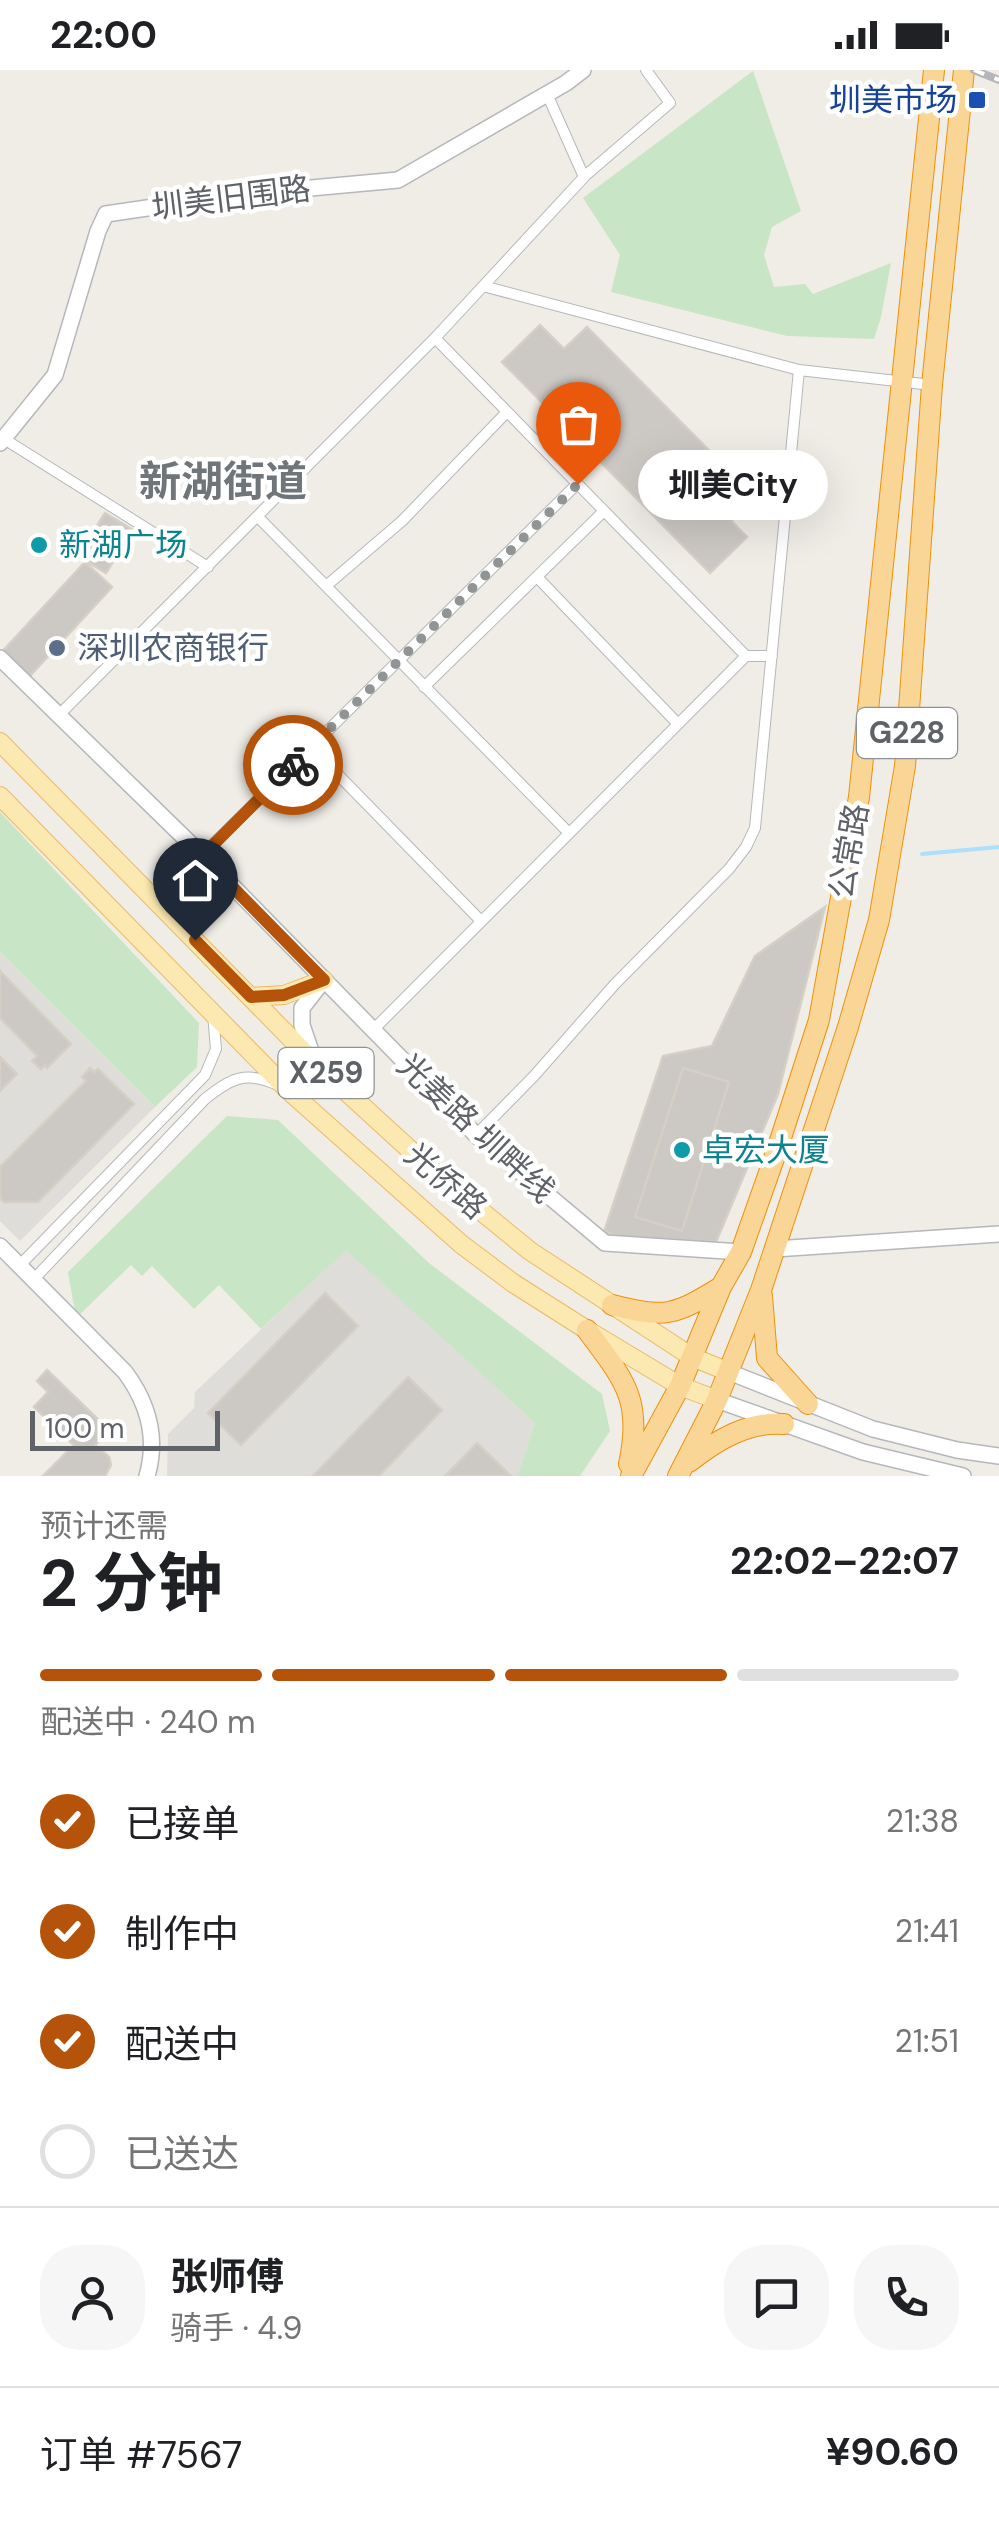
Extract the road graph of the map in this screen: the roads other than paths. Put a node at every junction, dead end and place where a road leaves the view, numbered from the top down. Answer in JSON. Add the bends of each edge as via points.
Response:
{"nodes":[{"id":1,"x":584,"y":70,"type":"edge"},
{"id":2,"x":646,"y":70,"type":"edge"},
{"id":3,"x":934,"y":70,"type":"edge"},
{"id":4,"x":964,"y":70,"type":"edge"},
{"id":5,"x":547,"y":94,"type":"junction"},
{"id":6,"x":584,"y":178,"type":"junction"},
{"id":7,"x":483,"y":286,"type":"junction"},
{"id":8,"x":435,"y":338,"type":"junction"},
{"id":9,"x":800,"y":370,"type":"junction"},
{"id":10,"x":902,"y":382,"type":"junction"},
{"id":11,"x":932,"y":385,"type":"junction"},
{"id":12,"x":507,"y":412,"type":"junction"},
{"id":13,"x":1,"y":439,"type":"edge"},
{"id":14,"x":578,"y":484,"type":"junction"},
{"id":15,"x":604,"y":511,"type":"junction"},
{"id":16,"x":258,"y":517,"type":"junction"},
{"id":17,"x":208,"y":566,"type":"junction"},
{"id":18,"x":538,"y":577,"type":"junction"},
{"id":19,"x":326,"y":586,"type":"junction"},
{"id":20,"x":746,"y":656,"type":"junction"},
{"id":21,"x":772,"y":656,"type":"junction"},
{"id":22,"x":0,"y":658,"type":"edge"},
{"id":23,"x":399,"y":661,"type":"junction"},
{"id":24,"x":424,"y":687,"type":"junction"},
{"id":25,"x":60,"y":714,"type":"junction"},
{"id":26,"x":678,"y":724,"type":"junction"},
{"id":27,"x":0,"y":742,"type":"edge"},
{"id":28,"x":311,"y":747,"type":"junction"},
{"id":29,"x":0,"y":796,"type":"edge"},
{"id":30,"x":570,"y":833,"type":"junction"},
{"id":31,"x":202,"y":856,"type":"junction"},
{"id":32,"x":482,"y":921,"type":"junction"},
{"id":33,"x":324,"y":980,"type":"junction"},
{"id":34,"x":251,"y":997,"type":"junction"},
{"id":35,"x":213,"y":1013,"type":"junction"},
{"id":36,"x":373,"y":1030,"type":"junction"},
{"id":37,"x":315,"y":1063,"type":"junction"},
{"id":38,"x":288,"y":1090,"type":"junction"},
{"id":39,"x":476,"y":1135,"type":"junction"},
{"id":40,"x":999,"y":1234,"type":"edge"},
{"id":41,"x":0,"y":1246,"type":"edge"},
{"id":42,"x":776,"y":1249,"type":"junction"},
{"id":43,"x":741,"y":1252,"type":"junction"},
{"id":44,"x":20,"y":1266,"type":"junction"},
{"id":45,"x":34,"y":1279,"type":"junction"},
{"id":46,"x":722,"y":1287,"type":"junction"},
{"id":47,"x":761,"y":1290,"type":"junction"},
{"id":48,"x":612,"y":1305,"type":"junction"},
{"id":49,"x":587,"y":1330,"type":"junction"},
{"id":50,"x":692,"y":1357,"type":"junction"},
{"id":51,"x":729,"y":1372,"type":"junction"},
{"id":52,"x":680,"y":1386,"type":"junction"},
{"id":53,"x":718,"y":1400,"type":"junction"},
{"id":54,"x":808,"y":1404,"type":"junction"},
{"id":55,"x":784,"y":1424,"type":"junction"},
{"id":56,"x":999,"y":1456,"type":"edge"},
{"id":57,"x":681,"y":1471,"type":"edge"},
{"id":58,"x":146,"y":1476,"type":"edge"},
{"id":59,"x":628,"y":1476,"type":"edge"},
{"id":60,"x":963,"y":1476,"type":"edge"}],
"edges":[{"from":1,"to":5,"type":"street","name":"圳美旧围路"},
{"from":2,"to":6,"type":"street","via":[[670,103]]},
{"from":3,"to":10,"type":"highway","name":"公常路","number":"G228"},
{"from":4,"to":11,"type":"highway","name":"公常路","number":"G228"},
{"from":5,"to":6,"type":"street"},
{"from":5,"to":13,"type":"street","name":"圳美旧围路","via":[[398,180],[106,214],[55,374]]},
{"from":6,"to":7,"type":"street"},
{"from":7,"to":8,"type":"street"},
{"from":7,"to":9,"type":"street"},
{"from":8,"to":12,"type":"street"},
{"from":8,"to":16,"type":"street"},
{"from":9,"to":10,"type":"street"},
{"from":9,"to":21,"type":"street"},
{"from":10,"to":11,"type":"street"},
{"from":10,"to":43,"type":"highway","name":"公常路","number":"G228","via":[[859,797],[819,1020]]},
{"from":11,"to":42,"type":"highway","name":"公常路","number":"G228","via":[[905,766],[879,920]]},
{"from":12,"to":14,"type":"street"},
{"from":12,"to":19,"type":"street","via":[[402,521]]},
{"from":13,"to":17,"type":"street"},
{"from":14,"to":15,"type":"street"},
{"from":14,"to":23,"type":"street"},
{"from":15,"to":18,"type":"street"},
{"from":15,"to":20,"type":"street"},
{"from":16,"to":17,"type":"street"},
{"from":16,"to":19,"type":"street"},
{"from":17,"to":25,"type":"street"},
{"from":18,"to":24,"type":"street"},
{"from":18,"to":26,"type":"street"},
{"from":19,"to":23,"type":"street"},
{"from":20,"to":21,"type":"street"},
{"from":20,"to":26,"type":"street"},
{"from":21,"to":39,"type":"street","via":[[758,812],[746,847]]},
{"from":22,"to":25,"type":"street","name":"光姜路 圳畔线"},
{"from":23,"to":24,"type":"street"},
{"from":23,"to":28,"type":"street"},
{"from":24,"to":30,"type":"street"},
{"from":25,"to":31,"type":"street","name":"光姜路 圳畔线"},
{"from":26,"to":30,"type":"street"},
{"from":27,"to":34,"type":"main road","name":"光侨路","number":"X259"},
{"from":28,"to":31,"type":"street"},
{"from":28,"to":32,"type":"street"},
{"from":29,"to":35,"type":"main road","name":"光侨路","number":"X259"},
{"from":30,"to":32,"type":"street"},
{"from":31,"to":33,"type":"street","name":"光姜路 圳畔线"},
{"from":32,"to":36,"type":"street"},
{"from":33,"to":34,"type":"main road","via":[[284,995]]},
{"from":33,"to":36,"type":"street","name":"光姜路 圳畔线"},
{"from":33,"to":37,"type":"street","via":[[302,1008]]},
{"from":34,"to":37,"type":"main road","name":"光侨路","number":"X259"},
{"from":35,"to":38,"type":"main road","name":"光侨路","number":"X259"},
{"from":35,"to":44,"type":"street","via":[[216,1049],[205,1075]]},
{"from":36,"to":39,"type":"street","name":"光姜路 圳畔线"},
{"from":37,"to":48,"type":"main road","name":"光侨路","number":"X259","via":[[488,1218]]},
{"from":38,"to":45,"type":"street","via":[[252,1076],[204,1099]]},
{"from":38,"to":49,"type":"main road","name":"光侨路","number":"X259","via":[[462,1244]]},
{"from":39,"to":43,"type":"street","name":"光姜路 圳畔线","via":[[605,1243]]},
{"from":40,"to":42,"type":"street"},
{"from":41,"to":44,"type":"street"},
{"from":42,"to":47,"type":"highway","name":"公常路","number":"G228"},
{"from":43,"to":46,"type":"highway","name":"公常路","number":"G228"},
{"from":44,"to":45,"type":"street"},
{"from":45,"to":58,"type":"street","via":[[137,1389],[150,1424]]},
{"from":46,"to":48,"type":"highway","via":[[664,1314]]},
{"from":46,"to":50,"type":"highway","name":"公常路","number":"G228"},
{"from":47,"to":51,"type":"highway","name":"公常路","number":"G228"},
{"from":47,"to":54,"type":"highway","via":[[767,1358]]},
{"from":48,"to":50,"type":"main road","name":"光侨路","number":"X259"},
{"from":49,"to":52,"type":"main road","name":"光侨路","number":"X259"},
{"from":49,"to":59,"type":"highway","via":[[632,1401]]},
{"from":50,"to":51,"type":"main road","name":"光侨路","number":"X259"},
{"from":50,"to":52,"type":"highway","name":"公常路","number":"G228"},
{"from":51,"to":53,"type":"highway","name":"公常路","number":"G228"},
{"from":51,"to":54,"type":"street","name":"光侨路"},
{"from":52,"to":53,"type":"main road","name":"光侨路","number":"X259"},
{"from":52,"to":59,"type":"highway","name":"公常路","number":"G228"},
{"from":53,"to":55,"type":"street","name":"光侨路"},
{"from":53,"to":57,"type":"highway","name":"公常路","number":"G228"},
{"from":54,"to":56,"type":"street","name":"光侨路","via":[[873,1429]]},
{"from":55,"to":57,"type":"highway","via":[[732,1434]]},
{"from":55,"to":60,"type":"street","name":"光侨路"}]}
